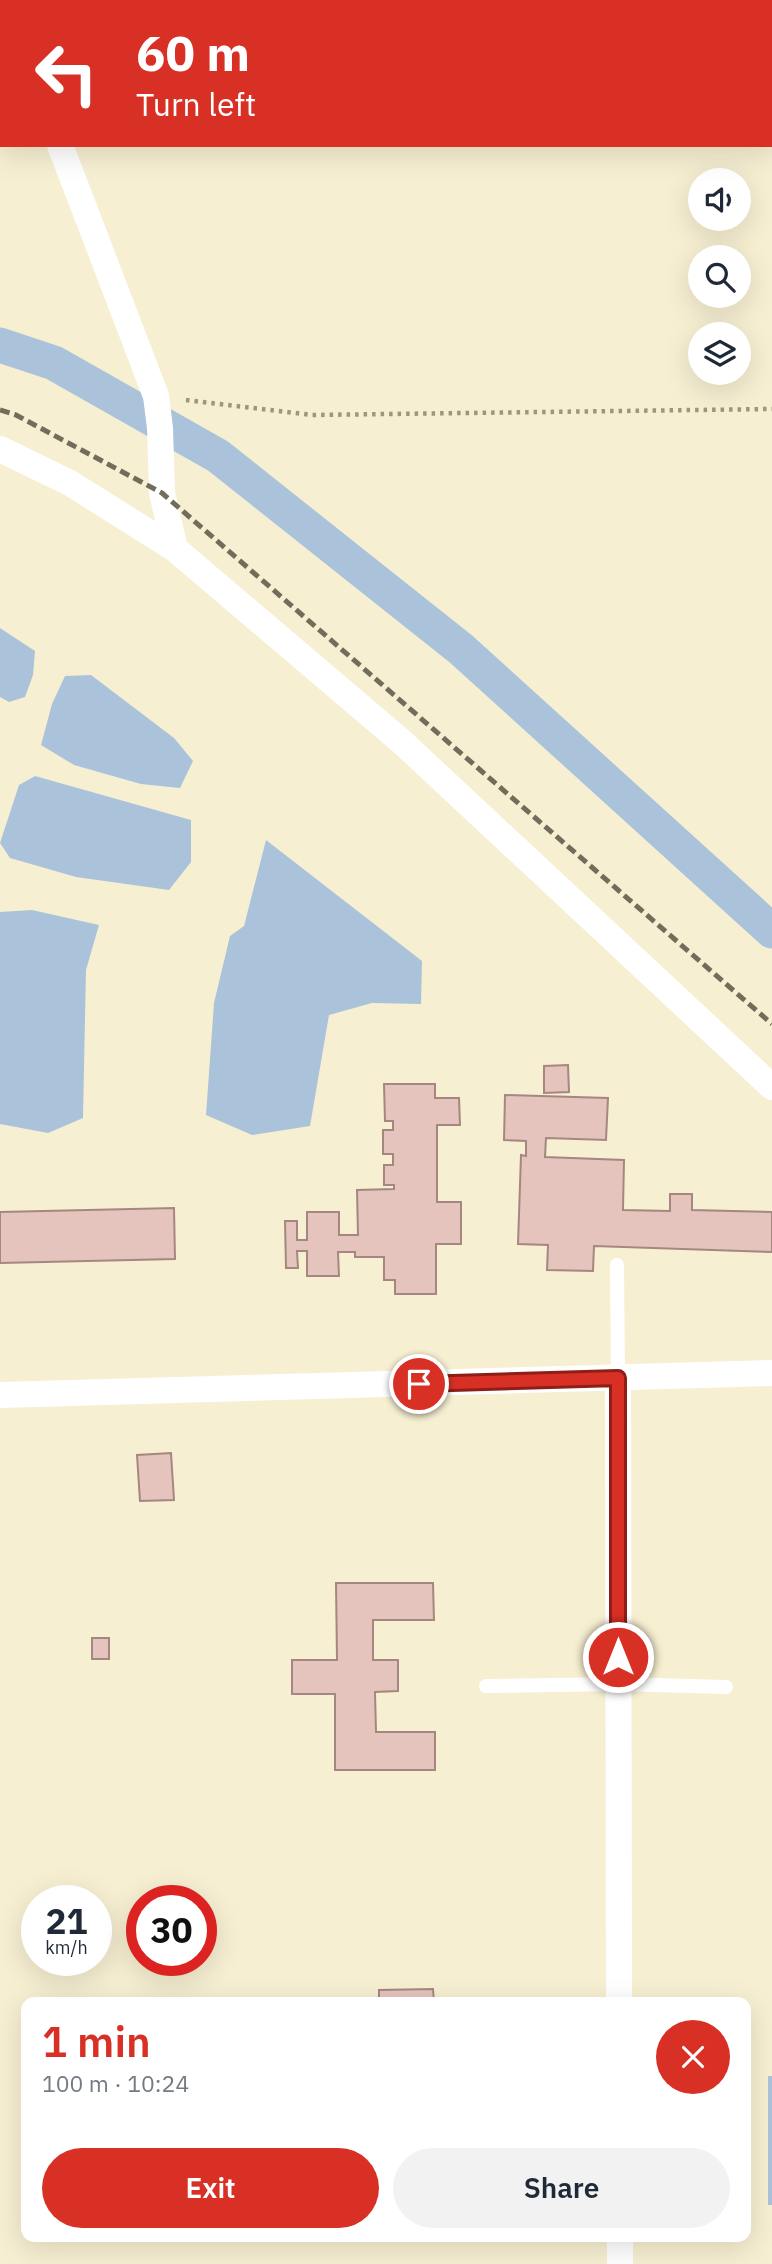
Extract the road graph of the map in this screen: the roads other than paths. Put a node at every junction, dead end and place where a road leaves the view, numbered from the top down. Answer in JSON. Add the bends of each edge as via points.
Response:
{"nodes":[{"id":1,"x":61,"y":147,"type":"edge"},
{"id":2,"x":0,"y":449,"type":"edge"},
{"id":3,"x":175,"y":549,"type":"junction"},
{"id":4,"x":772,"y":1087,"type":"edge"},
{"id":5,"x":617,"y":1265,"type":"dead end"},
{"id":6,"x":772,"y":1373,"type":"edge"},
{"id":7,"x":618,"y":1378,"type":"junction"},
{"id":8,"x":0,"y":1395,"type":"edge"},
{"id":9,"x":618,"y":1684,"type":"junction"},
{"id":10,"x":486,"y":1686,"type":"dead end"},
{"id":11,"x":726,"y":1687,"type":"dead end"},
{"id":12,"x":619,"y":1997,"type":"edge"},
{"id":13,"x":620,"y":2242,"type":"edge"},
{"id":14,"x":620,"y":2264,"type":"edge"}],
"edges":[{"from":1,"to":3,"type":"street","via":[[156,396],[162,493]]},
{"from":2,"to":3,"type":"street","via":[[70,482]]},
{"from":3,"to":4,"type":"street","via":[[402,742]]},
{"from":5,"to":7,"type":"lane"},
{"from":6,"to":7,"type":"street"},
{"from":7,"to":8,"type":"street"},
{"from":7,"to":9,"type":"street"},
{"from":9,"to":10,"type":"lane"},
{"from":9,"to":11,"type":"lane"},
{"from":9,"to":12,"type":"street"},
{"from":13,"to":14,"type":"street"}]}
